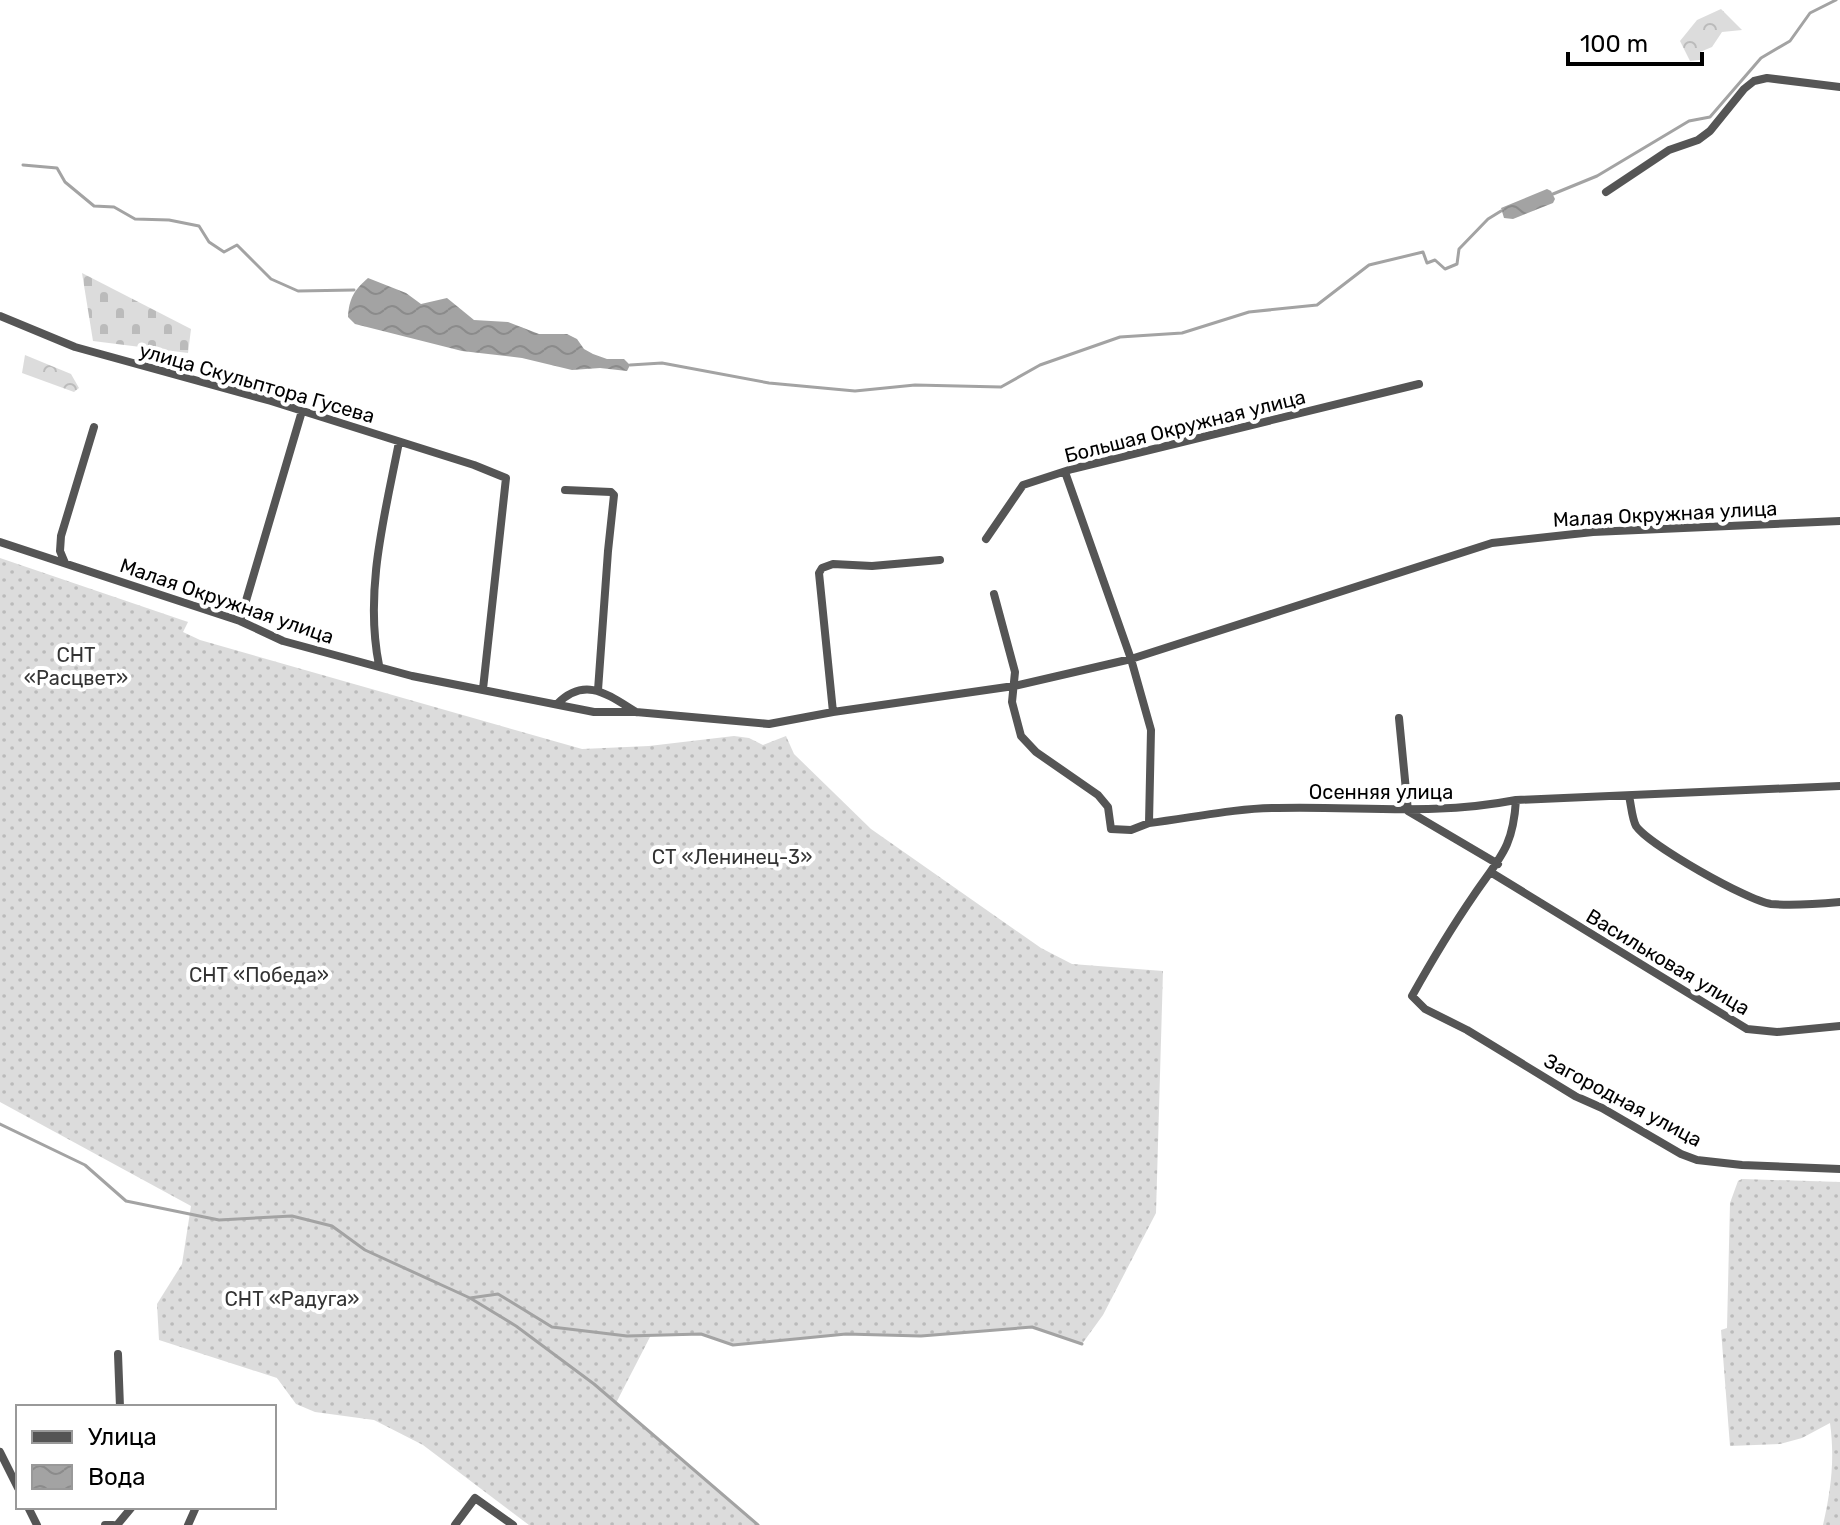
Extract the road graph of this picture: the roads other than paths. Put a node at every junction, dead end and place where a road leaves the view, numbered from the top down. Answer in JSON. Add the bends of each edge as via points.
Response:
{"nodes":[{"id":1,"x":1840,"y":87,"type":"edge"},
{"id":2,"x":1606,"y":192,"type":"dead end"},
{"id":3,"x":0,"y":316,"type":"edge"},
{"id":4,"x":1419,"y":384,"type":"dead end"},
{"id":5,"x":302,"y":411,"type":"junction"},
{"id":6,"x":94,"y":427,"type":"dead end"},
{"id":7,"x":399,"y":442,"type":"junction"},
{"id":8,"x":1065,"y":472,"type":"junction"},
{"id":9,"x":565,"y":490,"type":"dead end"},
{"id":10,"x":1840,"y":521,"type":"edge"},
{"id":11,"x":986,"y":539,"type":"dead end"},
{"id":12,"x":0,"y":542,"type":"edge"},
{"id":13,"x":940,"y":560,"type":"dead end"},
{"id":14,"x":65,"y":563,"type":"junction"},
{"id":15,"x":994,"y":594,"type":"dead end"},
{"id":16,"x":240,"y":621,"type":"junction"},
{"id":17,"x":1131,"y":659,"type":"junction"},
{"id":18,"x":379,"y":665,"type":"junction"},
{"id":19,"x":1014,"y":686,"type":"junction"},
{"id":20,"x":483,"y":689,"type":"junction"},
{"id":21,"x":598,"y":690,"type":"junction"},
{"id":22,"x":557,"y":704,"type":"junction"},
{"id":23,"x":636,"y":712,"type":"junction"},
{"id":24,"x":833,"y":712,"type":"junction"},
{"id":25,"x":1399,"y":718,"type":"dead end"},
{"id":26,"x":1840,"y":786,"type":"edge"},
{"id":27,"x":1629,"y":796,"type":"junction"},
{"id":28,"x":1516,"y":800,"type":"junction"},
{"id":29,"x":1408,"y":811,"type":"junction"},
{"id":30,"x":1149,"y":823,"type":"junction"},
{"id":31,"x":1498,"y":864,"type":"junction"},
{"id":32,"x":1492,"y":873,"type":"junction"},
{"id":33,"x":1840,"y":902,"type":"edge"},
{"id":34,"x":1840,"y":1026,"type":"edge"},
{"id":35,"x":1840,"y":1169,"type":"edge"},
{"id":36,"x":118,"y":1354,"type":"dead end"},
{"id":37,"x":120,"y":1405,"type":"edge"},
{"id":38,"x":0,"y":1452,"type":"edge"},
{"id":39,"x":16,"y":1484,"type":"edge"},
{"id":40,"x":130,"y":1509,"type":"edge"},
{"id":41,"x":106,"y":1525,"type":"edge"},
{"id":42,"x":115,"y":1525,"type":"edge"},
{"id":43,"x":455,"y":1525,"type":"edge"},
{"id":44,"x":513,"y":1525,"type":"edge"}],
"edges":[{"from":1,"to":2,"type":"street","via":[[1754,81],[1698,140],[1669,150]]},
{"from":3,"to":5,"type":"street","name":"улица Скульптора Гусева","via":[[75,347]]},
{"from":4,"to":8,"type":"street","name":"Большая Окружная улица"},
{"from":5,"to":7,"type":"street","name":"улица Скульптора Гусева"},
{"from":5,"to":16,"type":"street"},
{"from":6,"to":14,"type":"street","via":[[61,536]]},
{"from":7,"to":18,"type":"street","via":[[376,565]]},
{"from":7,"to":20,"type":"street","name":"улица Скульптора Гусева","via":[[506,478]]},
{"from":8,"to":11,"type":"street","name":"Большая Окружная улица","via":[[1023,485]]},
{"from":8,"to":17,"type":"street"},
{"from":9,"to":21,"type":"street","via":[[614,495]]},
{"from":10,"to":17,"type":"street","name":"Малая Окружная улица","via":[[1593,532],[1492,543]]},
{"from":12,"to":14,"type":"street","name":"Малая Окружная улица"},
{"from":13,"to":24,"type":"street","via":[[822,568]]},
{"from":14,"to":16,"type":"street","name":"Малая Окружная улица"},
{"from":15,"to":19,"type":"street"},
{"from":16,"to":18,"type":"street","name":"Малая Окружная улица","via":[[283,641]]},
{"from":17,"to":19,"type":"street","name":"Малая Окружная улица"},
{"from":17,"to":30,"type":"street","via":[[1151,730]]},
{"from":18,"to":20,"type":"street","name":"Малая Окружная улица"},
{"from":19,"to":24,"type":"street","name":"Малая Окружная улица"},
{"from":19,"to":30,"type":"street","name":"Осенняя улица","via":[[1012,702],[1021,736],[1098,795],[1108,807],[1111,829],[1131,830]]},
{"from":20,"to":22,"type":"street","name":"Малая Окружная улица"},
{"from":21,"to":22,"type":"street","via":[[571,692]]},
{"from":21,"to":23,"type":"street"},
{"from":22,"to":23,"type":"street","name":"Малая Окружная улица","via":[[594,712]]},
{"from":23,"to":24,"type":"street","name":"Малая Окружная улица","via":[[769,724]]},
{"from":25,"to":29,"type":"street"},
{"from":26,"to":27,"type":"street","name":"Осенняя улица"},
{"from":27,"to":28,"type":"street","name":"Осенняя улица"},
{"from":27,"to":33,"type":"street","via":[[1635,825],[1644,833],[1752,899],[1771,904]]},
{"from":28,"to":29,"type":"street","name":"Осенняя улица"},
{"from":28,"to":31,"type":"street","via":[[1514,826]]},
{"from":29,"to":30,"type":"street","name":"Осенняя улица","via":[[1275,808]]},
{"from":29,"to":31,"type":"street"},
{"from":31,"to":32,"type":"street"},
{"from":32,"to":34,"type":"street","name":"Васильковая улица","via":[[1747,1029]]},
{"from":32,"to":35,"type":"street","name":"Загородная улица","via":[[1412,996],[1425,1009],[1681,1154],[1742,1165]]},
{"from":36,"to":37,"type":"street"},
{"from":38,"to":39,"type":"street"},
{"from":40,"to":42,"type":"street"},
{"from":41,"to":42,"type":"street"},
{"from":43,"to":44,"type":"street","via":[[475,1498]]}]}
